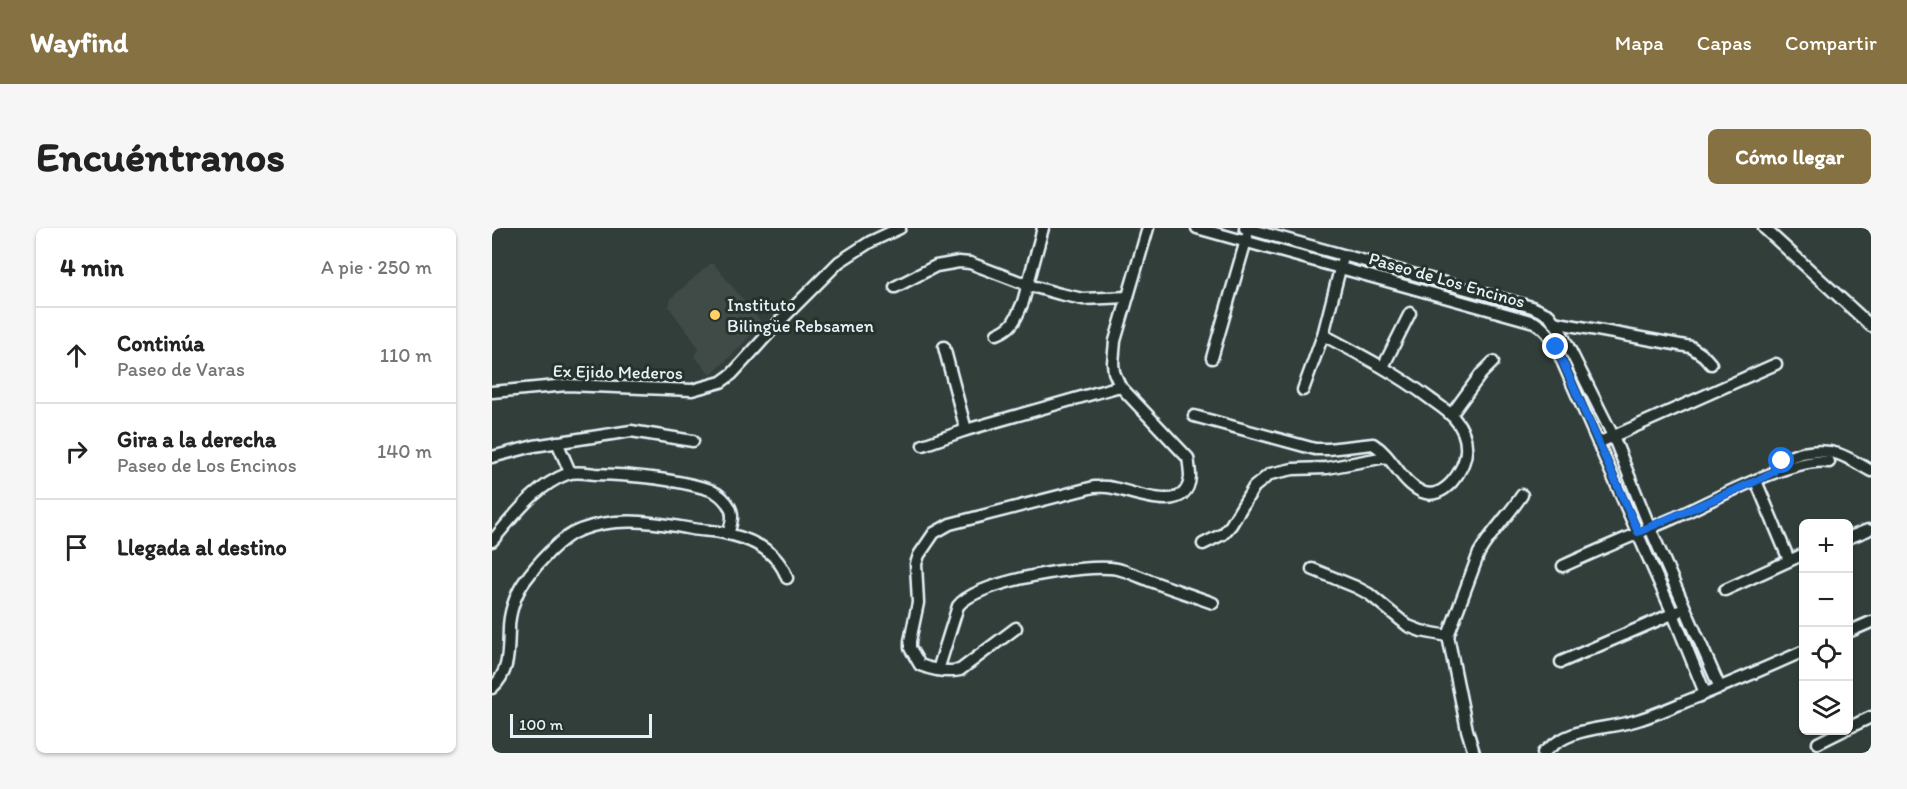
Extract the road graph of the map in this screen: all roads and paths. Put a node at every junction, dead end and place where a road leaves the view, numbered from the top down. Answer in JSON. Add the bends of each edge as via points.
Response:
{"nodes":[{"id":1,"x":900,"y":228,"type":"edge"},
{"id":2,"x":1043,"y":228,"type":"edge"},
{"id":3,"x":1148,"y":228,"type":"edge"},
{"id":4,"x":1197,"y":228,"type":"edge"},
{"id":5,"x":1247,"y":228,"type":"edge"},
{"id":6,"x":1764,"y":228,"type":"edge"},
{"id":7,"x":1246,"y":241,"type":"junction"},
{"id":8,"x":1344,"y":255,"type":"junction"},
{"id":9,"x":1341,"y":267,"type":"junction"},
{"id":10,"x":1028,"y":285,"type":"junction"},
{"id":11,"x":895,"y":287,"type":"dead end"},
{"id":12,"x":1128,"y":297,"type":"junction"},
{"id":13,"x":1410,"y":313,"type":"dead end"},
{"id":14,"x":1555,"y":321,"type":"junction"},
{"id":15,"x":1541,"y":326,"type":"junction"},
{"id":16,"x":1871,"y":326,"type":"edge"},
{"id":17,"x":997,"y":334,"type":"dead end"},
{"id":18,"x":1323,"y":335,"type":"junction"},
{"id":19,"x":944,"y":347,"type":"dead end"},
{"id":20,"x":1212,"y":358,"type":"dead end"},
{"id":21,"x":1493,"y":362,"type":"dead end"},
{"id":22,"x":1711,"y":364,"type":"dead end"},
{"id":23,"x":1776,"y":364,"type":"dead end"},
{"id":24,"x":1383,"y":367,"type":"junction"},
{"id":25,"x":1120,"y":386,"type":"junction"},
{"id":26,"x":1303,"y":390,"type":"dead end"},
{"id":27,"x":492,"y":392,"type":"edge"},
{"id":28,"x":1451,"y":415,"type":"junction"},
{"id":29,"x":1194,"y":417,"type":"dead end"},
{"id":30,"x":966,"y":430,"type":"junction"},
{"id":31,"x":1613,"y":436,"type":"junction"},
{"id":32,"x":693,"y":441,"type":"dead end"},
{"id":33,"x":557,"y":442,"type":"junction"},
{"id":34,"x":1599,"y":443,"type":"junction"},
{"id":35,"x":923,"y":445,"type":"dead end"},
{"id":36,"x":492,"y":457,"type":"edge"},
{"id":37,"x":1386,"y":457,"type":"junction"},
{"id":38,"x":1829,"y":462,"type":"dead end"},
{"id":39,"x":1871,"y":471,"type":"edge"},
{"id":40,"x":570,"y":472,"type":"junction"},
{"id":41,"x":1773,"y":472,"type":"junction"},
{"id":42,"x":1756,"y":481,"type":"junction"},
{"id":43,"x":1522,"y":495,"type":"dead end"},
{"id":44,"x":1650,"y":528,"type":"junction"},
{"id":45,"x":1868,"y":530,"type":"dead end"},
{"id":46,"x":1638,"y":532,"type":"junction"},
{"id":47,"x":728,"y":534,"type":"junction"},
{"id":48,"x":1853,"y":536,"type":"edge"},
{"id":49,"x":492,"y":541,"type":"edge"},
{"id":50,"x":1203,"y":544,"type":"dead end"},
{"id":51,"x":1799,"y":556,"type":"edge"},
{"id":52,"x":1789,"y":560,"type":"junction"},
{"id":53,"x":1563,"y":566,"type":"dead end"},
{"id":54,"x":1312,"y":569,"type":"dead end"},
{"id":55,"x":788,"y":578,"type":"dead end"},
{"id":56,"x":1725,"y":590,"type":"dead end"},
{"id":57,"x":1213,"y":603,"type":"dead end"},
{"id":58,"x":1686,"y":608,"type":"junction"},
{"id":59,"x":1673,"y":614,"type":"junction"},
{"id":60,"x":1871,"y":622,"type":"edge"},
{"id":61,"x":1016,"y":628,"type":"dead end"},
{"id":62,"x":1853,"y":630,"type":"edge"},
{"id":63,"x":1448,"y":636,"type":"junction"},
{"id":64,"x":1799,"y":653,"type":"edge"},
{"id":65,"x":1561,"y":662,"type":"dead end"},
{"id":66,"x":938,"y":670,"type":"junction"},
{"id":67,"x":492,"y":688,"type":"edge"},
{"id":68,"x":1720,"y":688,"type":"junction"},
{"id":69,"x":1706,"y":693,"type":"junction"},
{"id":70,"x":1871,"y":717,"type":"edge"},
{"id":71,"x":1853,"y":726,"type":"edge"},
{"id":72,"x":1834,"y":735,"type":"edge"},
{"id":73,"x":1818,"y":743,"type":"dead end"},
{"id":74,"x":1474,"y":753,"type":"edge"},
{"id":75,"x":1543,"y":753,"type":"edge"}],
"edges":[{"from":1,"to":27,"type":"street","name":"Ex Ejido Mederos","via":[[839,262],[721,381],[692,390],[567,385]]},
{"from":2,"to":10,"type":"street"},
{"from":3,"to":12,"type":"street"},
{"from":4,"to":7,"type":"street","name":"Paseo de Los Encinos"},
{"from":5,"to":7,"type":"street"},
{"from":5,"to":8,"type":"street","name":"Paseo de Los Encinos"},
{"from":6,"to":16,"type":"street"},
{"from":7,"to":9,"type":"street","name":"Paseo de Los Encinos"},
{"from":7,"to":20,"type":"street"},
{"from":8,"to":9,"type":"street"},
{"from":8,"to":14,"type":"street","name":"Paseo de Los Encinos","via":[[1532,307]]},
{"from":9,"to":15,"type":"street","name":"Paseo de Los Encinos"},
{"from":9,"to":18,"type":"street"},
{"from":10,"to":11,"type":"street","via":[[959,262],[936,266]]},
{"from":10,"to":12,"type":"street","via":[[1083,299]]},
{"from":10,"to":17,"type":"street","via":[[1009,329]]},
{"from":12,"to":25,"type":"street","via":[[1113,353]]},
{"from":13,"to":24,"type":"street"},
{"from":14,"to":15,"type":"street"},
{"from":14,"to":22,"type":"street","via":[[1691,347]]},
{"from":14,"to":31,"type":"street"},
{"from":15,"to":34,"type":"street","name":"Paseo de Los Encinos","via":[[1556,347]]},
{"from":18,"to":24,"type":"street"},
{"from":18,"to":26,"type":"street"},
{"from":19,"to":30,"type":"street"},
{"from":21,"to":28,"type":"street"},
{"from":23,"to":31,"type":"street"},
{"from":24,"to":28,"type":"street"},
{"from":25,"to":30,"type":"street"},
{"from":25,"to":66,"type":"street","via":[[1188,458],[1187,487],[1176,497],[1163,499],[1112,487],[1094,487],[938,530],[916,564],[918,603],[910,648],[920,665]]},
{"from":28,"to":37,"type":"street","via":[[1460,425],[1466,452],[1461,468],[1439,493],[1416,489]]},
{"from":29,"to":37,"type":"street","via":[[1315,449],[1374,444]]},
{"from":30,"to":35,"type":"street"},
{"from":31,"to":34,"type":"street"},
{"from":31,"to":44,"type":"street"},
{"from":32,"to":33,"type":"street","via":[[631,431]]},
{"from":33,"to":36,"type":"street"},
{"from":33,"to":40,"type":"street"},
{"from":34,"to":46,"type":"street","name":"Paseo de Los Encinos"},
{"from":37,"to":50,"type":"street","via":[[1270,474],[1254,487],[1232,525]]},
{"from":38,"to":41,"type":"street"},
{"from":39,"to":41,"type":"street","via":[[1844,455],[1824,450],[1792,455]]},
{"from":40,"to":47,"type":"street","via":[[636,476],[706,488],[719,495],[732,512]]},
{"from":40,"to":49,"type":"street","via":[[538,491]]},
{"from":41,"to":42,"type":"street"},
{"from":42,"to":44,"type":"street"},
{"from":42,"to":52,"type":"street"},
{"from":43,"to":63,"type":"street","via":[[1484,543]]},
{"from":44,"to":46,"type":"street"},
{"from":44,"to":58,"type":"street"},
{"from":45,"to":48,"type":"street"},
{"from":46,"to":53,"type":"street"},
{"from":46,"to":59,"type":"street","name":"Paseo de Los Encinos"},
{"from":47,"to":55,"type":"street","via":[[769,551]]},
{"from":47,"to":67,"type":"street","via":[[635,521],[597,525],[560,540],[516,598],[506,668]]},
{"from":51,"to":52,"type":"street"},
{"from":52,"to":56,"type":"street"},
{"from":54,"to":63,"type":"street","via":[[1369,594],[1408,626]]},
{"from":57,"to":66,"type":"street","via":[[1116,569],[1046,573],[962,600]]},
{"from":58,"to":59,"type":"street"},
{"from":58,"to":68,"type":"street"},
{"from":59,"to":65,"type":"street"},
{"from":59,"to":69,"type":"street","name":"Paseo de Los Encinos"},
{"from":60,"to":62,"type":"street"},
{"from":61,"to":66,"type":"street","via":[[960,670]]},
{"from":63,"to":74,"type":"street"},
{"from":64,"to":68,"type":"street"},
{"from":68,"to":69,"type":"street"},
{"from":69,"to":75,"type":"street","via":[[1643,719],[1581,730]]},
{"from":70,"to":71,"type":"street"},
{"from":72,"to":73,"type":"street"}]}
